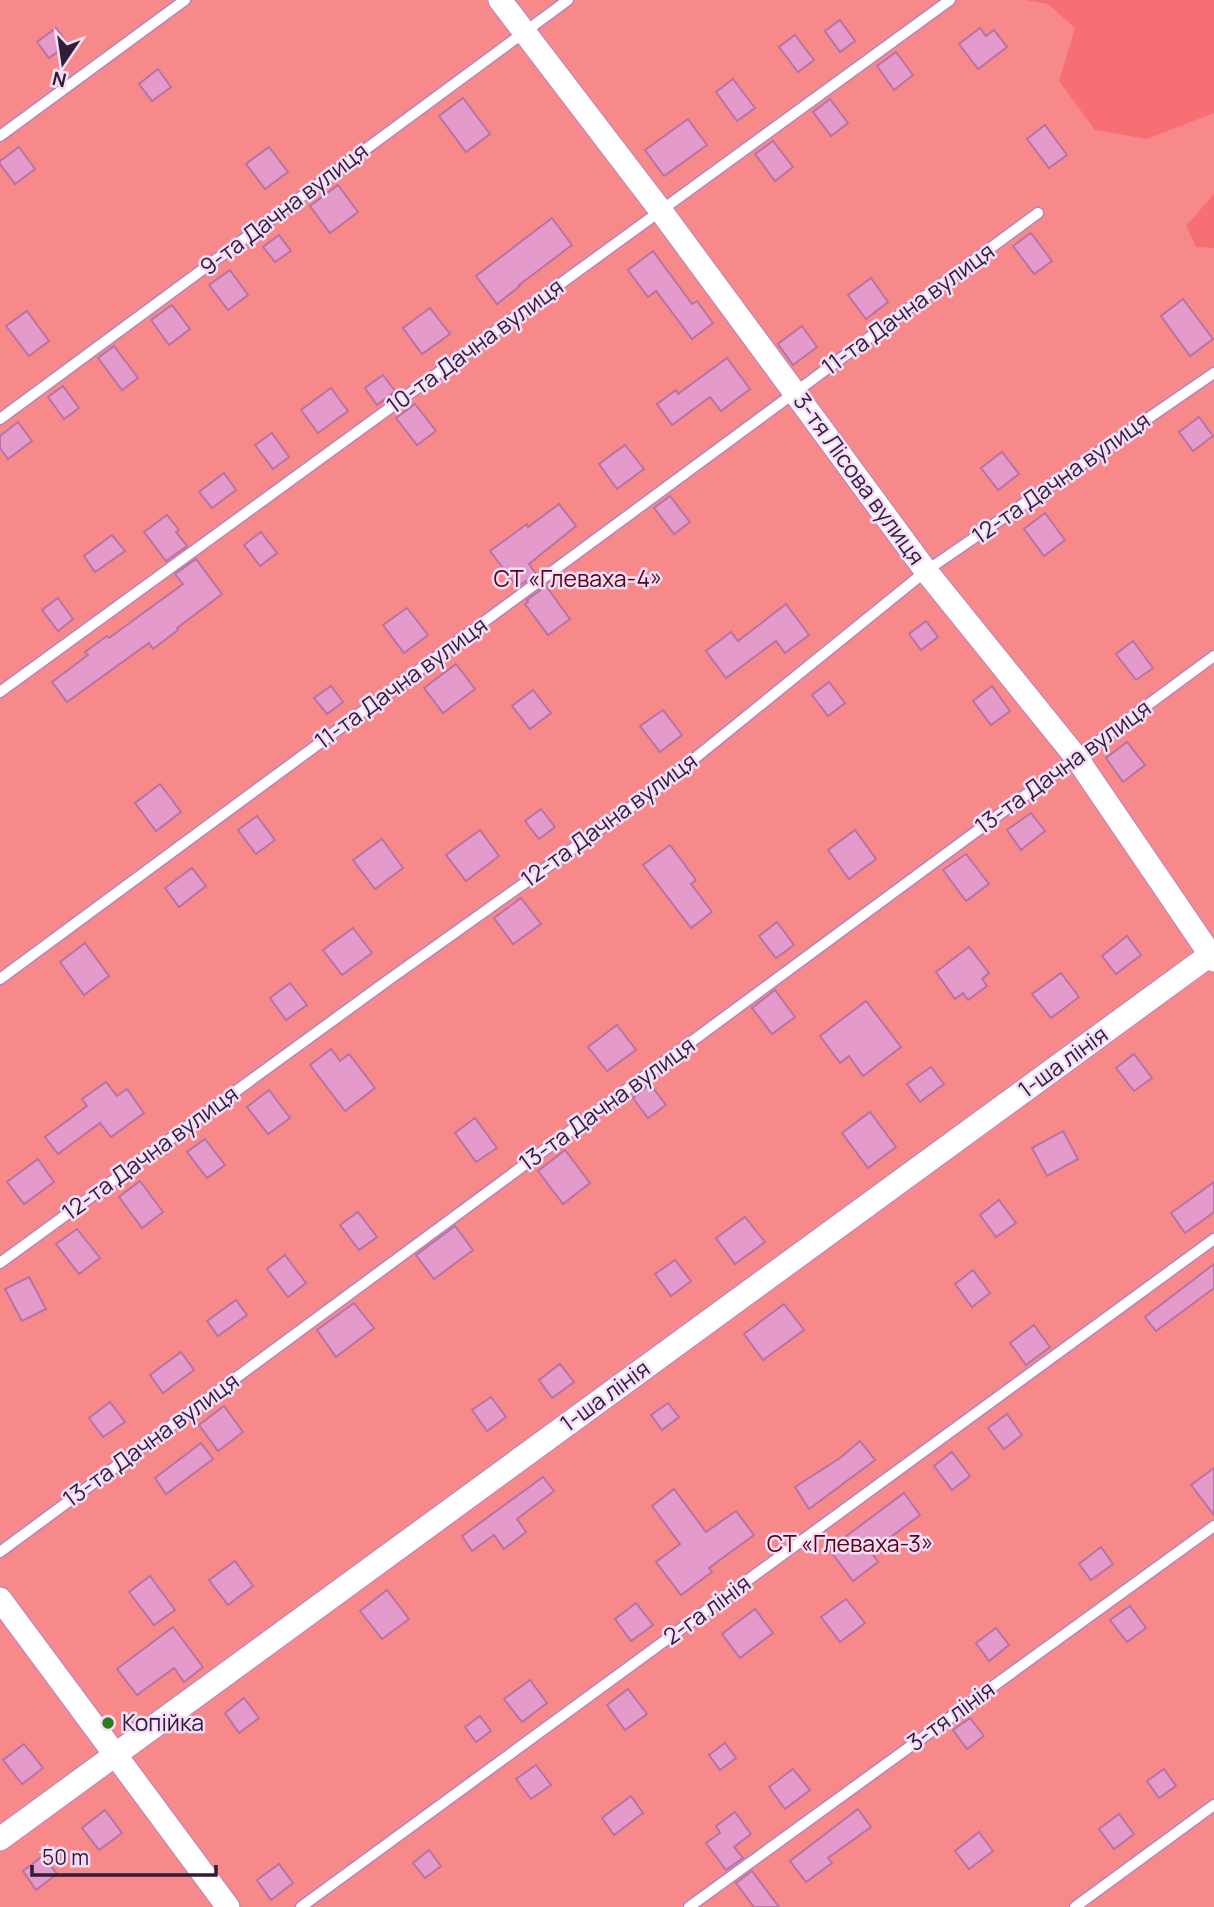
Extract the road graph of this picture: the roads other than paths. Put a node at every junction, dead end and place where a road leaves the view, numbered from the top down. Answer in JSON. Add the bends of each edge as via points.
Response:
{"nodes":[{"id":1,"x":185,"y":0,"type":"edge"},
{"id":2,"x":500,"y":0,"type":"edge"},
{"id":3,"x":568,"y":0,"type":"edge"},
{"id":4,"x":950,"y":0,"type":"edge"},
{"id":5,"x":523,"y":32,"type":"junction"},
{"id":6,"x":0,"y":136,"type":"edge"},
{"id":7,"x":661,"y":211,"type":"junction"},
{"id":8,"x":1038,"y":213,"type":"dead end"},
{"id":9,"x":1214,"y":373,"type":"edge"},
{"id":10,"x":795,"y":393,"type":"junction"},
{"id":11,"x":0,"y":419,"type":"edge"},
{"id":12,"x":926,"y":571,"type":"junction"},
{"id":13,"x":1214,"y":656,"type":"edge"},
{"id":14,"x":0,"y":692,"type":"edge"},
{"id":15,"x":1076,"y":758,"type":"junction"},
{"id":16,"x":1213,"y":955,"type":"edge"},
{"id":17,"x":0,"y":979,"type":"edge"},
{"id":18,"x":1214,"y":1239,"type":"edge"},
{"id":19,"x":0,"y":1263,"type":"edge"},
{"id":20,"x":1214,"y":1526,"type":"edge"},
{"id":21,"x":0,"y":1552,"type":"edge"},
{"id":22,"x":0,"y":1599,"type":"edge"},
{"id":23,"x":114,"y":1754,"type":"junction"},
{"id":24,"x":1214,"y":1805,"type":"edge"},
{"id":25,"x":0,"y":1839,"type":"edge"},
{"id":26,"x":228,"y":1907,"type":"edge"},
{"id":27,"x":301,"y":1907,"type":"edge"},
{"id":28,"x":689,"y":1907,"type":"edge"},
{"id":29,"x":1075,"y":1907,"type":"edge"}],
"edges":[{"from":1,"to":6,"type":"lane"},
{"from":2,"to":5,"type":"street","name":"3-тя Лісова вулиця"},
{"from":3,"to":5,"type":"lane","name":"9-та Дачна вулиця"},
{"from":4,"to":7,"type":"lane","name":"10-та Дачна вулиця"},
{"from":5,"to":7,"type":"street","name":"3-тя Лісова вулиця"},
{"from":5,"to":11,"type":"lane","name":"9-та Дачна вулиця"},
{"from":7,"to":10,"type":"street","name":"3-тя Лісова вулиця"},
{"from":7,"to":14,"type":"lane","name":"10-та Дачна вулиця"},
{"from":8,"to":10,"type":"lane","name":"11-та Дачна вулиця"},
{"from":9,"to":12,"type":"lane","name":"12-та Дачна вулиця"},
{"from":10,"to":12,"type":"street","name":"3-тя Лісова вулиця"},
{"from":10,"to":17,"type":"lane","name":"11-та Дачна вулиця"},
{"from":12,"to":15,"type":"street","name":"3-тя Лісова вулиця"},
{"from":12,"to":19,"type":"lane","name":"12-та Дачна вулиця","via":[[658,788]]},
{"from":13,"to":15,"type":"lane","name":"13-та Дачна вулиця"},
{"from":15,"to":16,"type":"street","name":"3-тя Лісова вулиця"},
{"from":15,"to":21,"type":"lane","name":"13-та Дачна вулиця"},
{"from":16,"to":23,"type":"street","name":"1-ша лінія"},
{"from":18,"to":27,"type":"lane","name":"2-га лінія"},
{"from":20,"to":28,"type":"lane","name":"3-тя лінія"},
{"from":22,"to":23,"type":"street"},
{"from":23,"to":25,"type":"street","name":"1-ша лінія"},
{"from":23,"to":26,"type":"street"},
{"from":24,"to":29,"type":"lane"}]}
